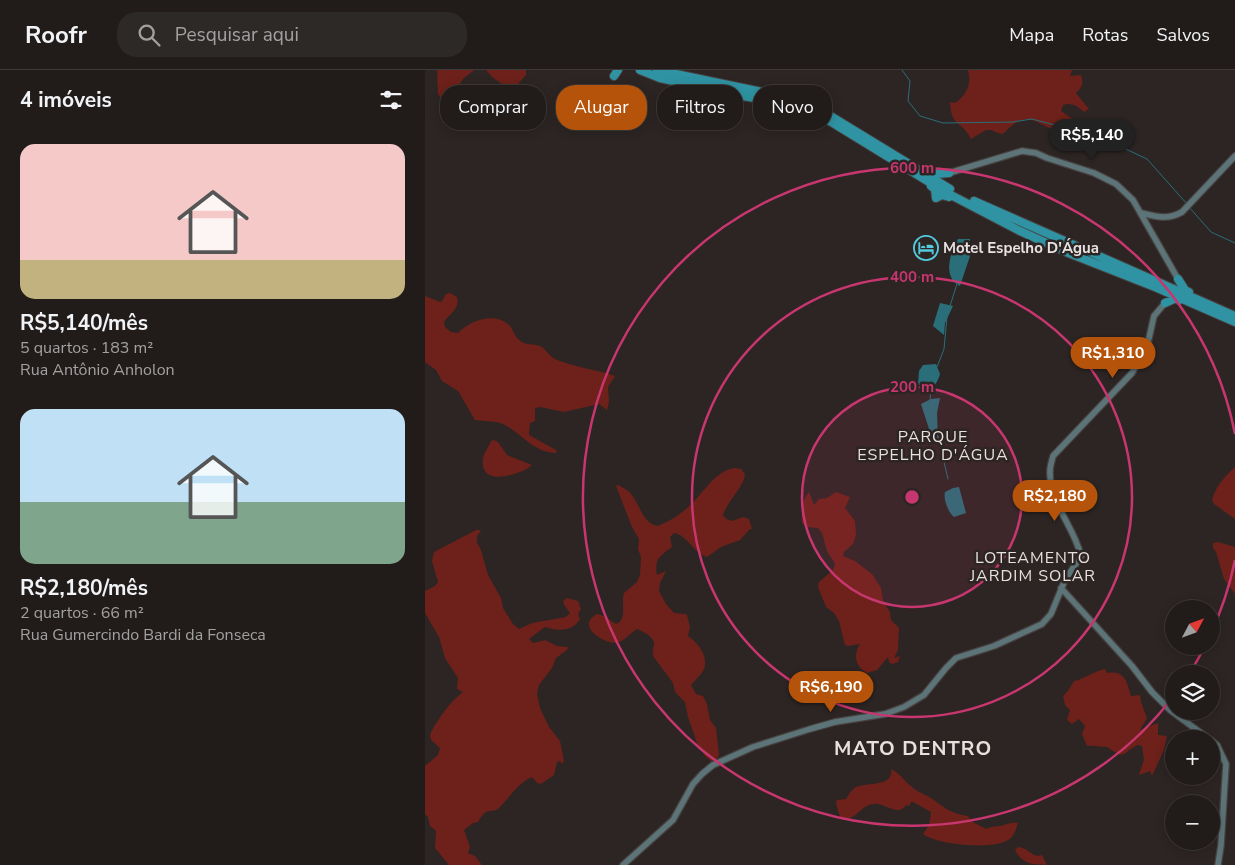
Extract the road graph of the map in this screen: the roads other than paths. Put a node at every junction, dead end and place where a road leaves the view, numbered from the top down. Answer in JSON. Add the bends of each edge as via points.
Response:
{"nodes":[{"id":1,"x":612,"y":70,"type":"edge"},
{"id":2,"x":618,"y":70,"type":"edge"},
{"id":3,"x":640,"y":70,"type":"edge"},
{"id":4,"x":657,"y":70,"type":"edge"},
{"id":5,"x":687,"y":70,"type":"edge"},
{"id":6,"x":675,"y":75,"type":"junction"},
{"id":7,"x":722,"y":85,"type":"edge"},
{"id":8,"x":726,"y":85,"type":"edge"},
{"id":9,"x":743,"y":89,"type":"edge"},
{"id":10,"x":1235,"y":156,"type":"edge"},
{"id":11,"x":918,"y":169,"type":"junction"},
{"id":12,"x":949,"y":173,"type":"junction"},
{"id":13,"x":951,"y":189,"type":"junction"},
{"id":14,"x":1141,"y":213,"type":"junction"},
{"id":15,"x":1178,"y":278,"type":"junction"},
{"id":16,"x":1156,"y":284,"type":"junction"},
{"id":17,"x":1165,"y":303,"type":"junction"},
{"id":18,"x":1204,"y":305,"type":"junction"},
{"id":19,"x":1235,"y":316,"type":"edge"},
{"id":20,"x":1235,"y":322,"type":"edge"},
{"id":21,"x":1061,"y":588,"type":"junction"},
{"id":22,"x":1197,"y":730,"type":"edge"},
{"id":23,"x":1220,"y":750,"type":"edge"},
{"id":24,"x":623,"y":865,"type":"edge"},
{"id":25,"x":1218,"y":865,"type":"edge"}],
"edges":[{"from":1,"to":2,"type":"highway","via":[[615,76]]},
{"from":3,"to":16,"type":"highway","via":[[668,80],[811,111],[921,178],[935,189],[936,198],[947,196],[1066,252]]},
{"from":4,"to":6,"type":"highway"},
{"from":5,"to":6,"type":"highway"},
{"from":5,"to":8,"type":"highway","via":[[691,76]]},
{"from":6,"to":7,"type":"highway"},
{"from":9,"to":11,"type":"highway","via":[[814,106]]},
{"from":10,"to":14,"type":"street","via":[[1182,212],[1172,218]]},
{"from":11,"to":12,"type":"highway","via":[[937,174]]},
{"from":11,"to":13,"type":"highway"},
{"from":12,"to":13,"type":"highway","via":[[944,180]]},
{"from":12,"to":14,"type":"street","via":[[1022,151],[1035,153],[1094,172],[1116,184]]},
{"from":13,"to":16,"type":"highway"},
{"from":14,"to":15,"type":"street"},
{"from":15,"to":16,"type":"highway","via":[[1178,286]]},
{"from":15,"to":18,"type":"highway","via":[[1185,290]]},
{"from":16,"to":17,"type":"highway","via":[[1170,295]]},
{"from":16,"to":18,"type":"highway"},
{"from":17,"to":18,"type":"highway","via":[[1176,298]]},
{"from":17,"to":21,"type":"street","via":[[1154,316],[1147,347],[1132,373],[1053,456],[1050,472],[1054,498],[1076,539],[1081,556]]},
{"from":18,"to":19,"type":"highway"},
{"from":18,"to":20,"type":"highway"},
{"from":21,"to":22,"type":"street","via":[[1152,692]]},
{"from":21,"to":24,"type":"street","via":[[1051,614],[1042,624],[995,646],[957,658],[924,695],[911,704],[885,714],[835,722],[784,737],[713,765],[693,784],[673,820]]},
{"from":23,"to":25,"type":"street","via":[[1227,764]]}]}
